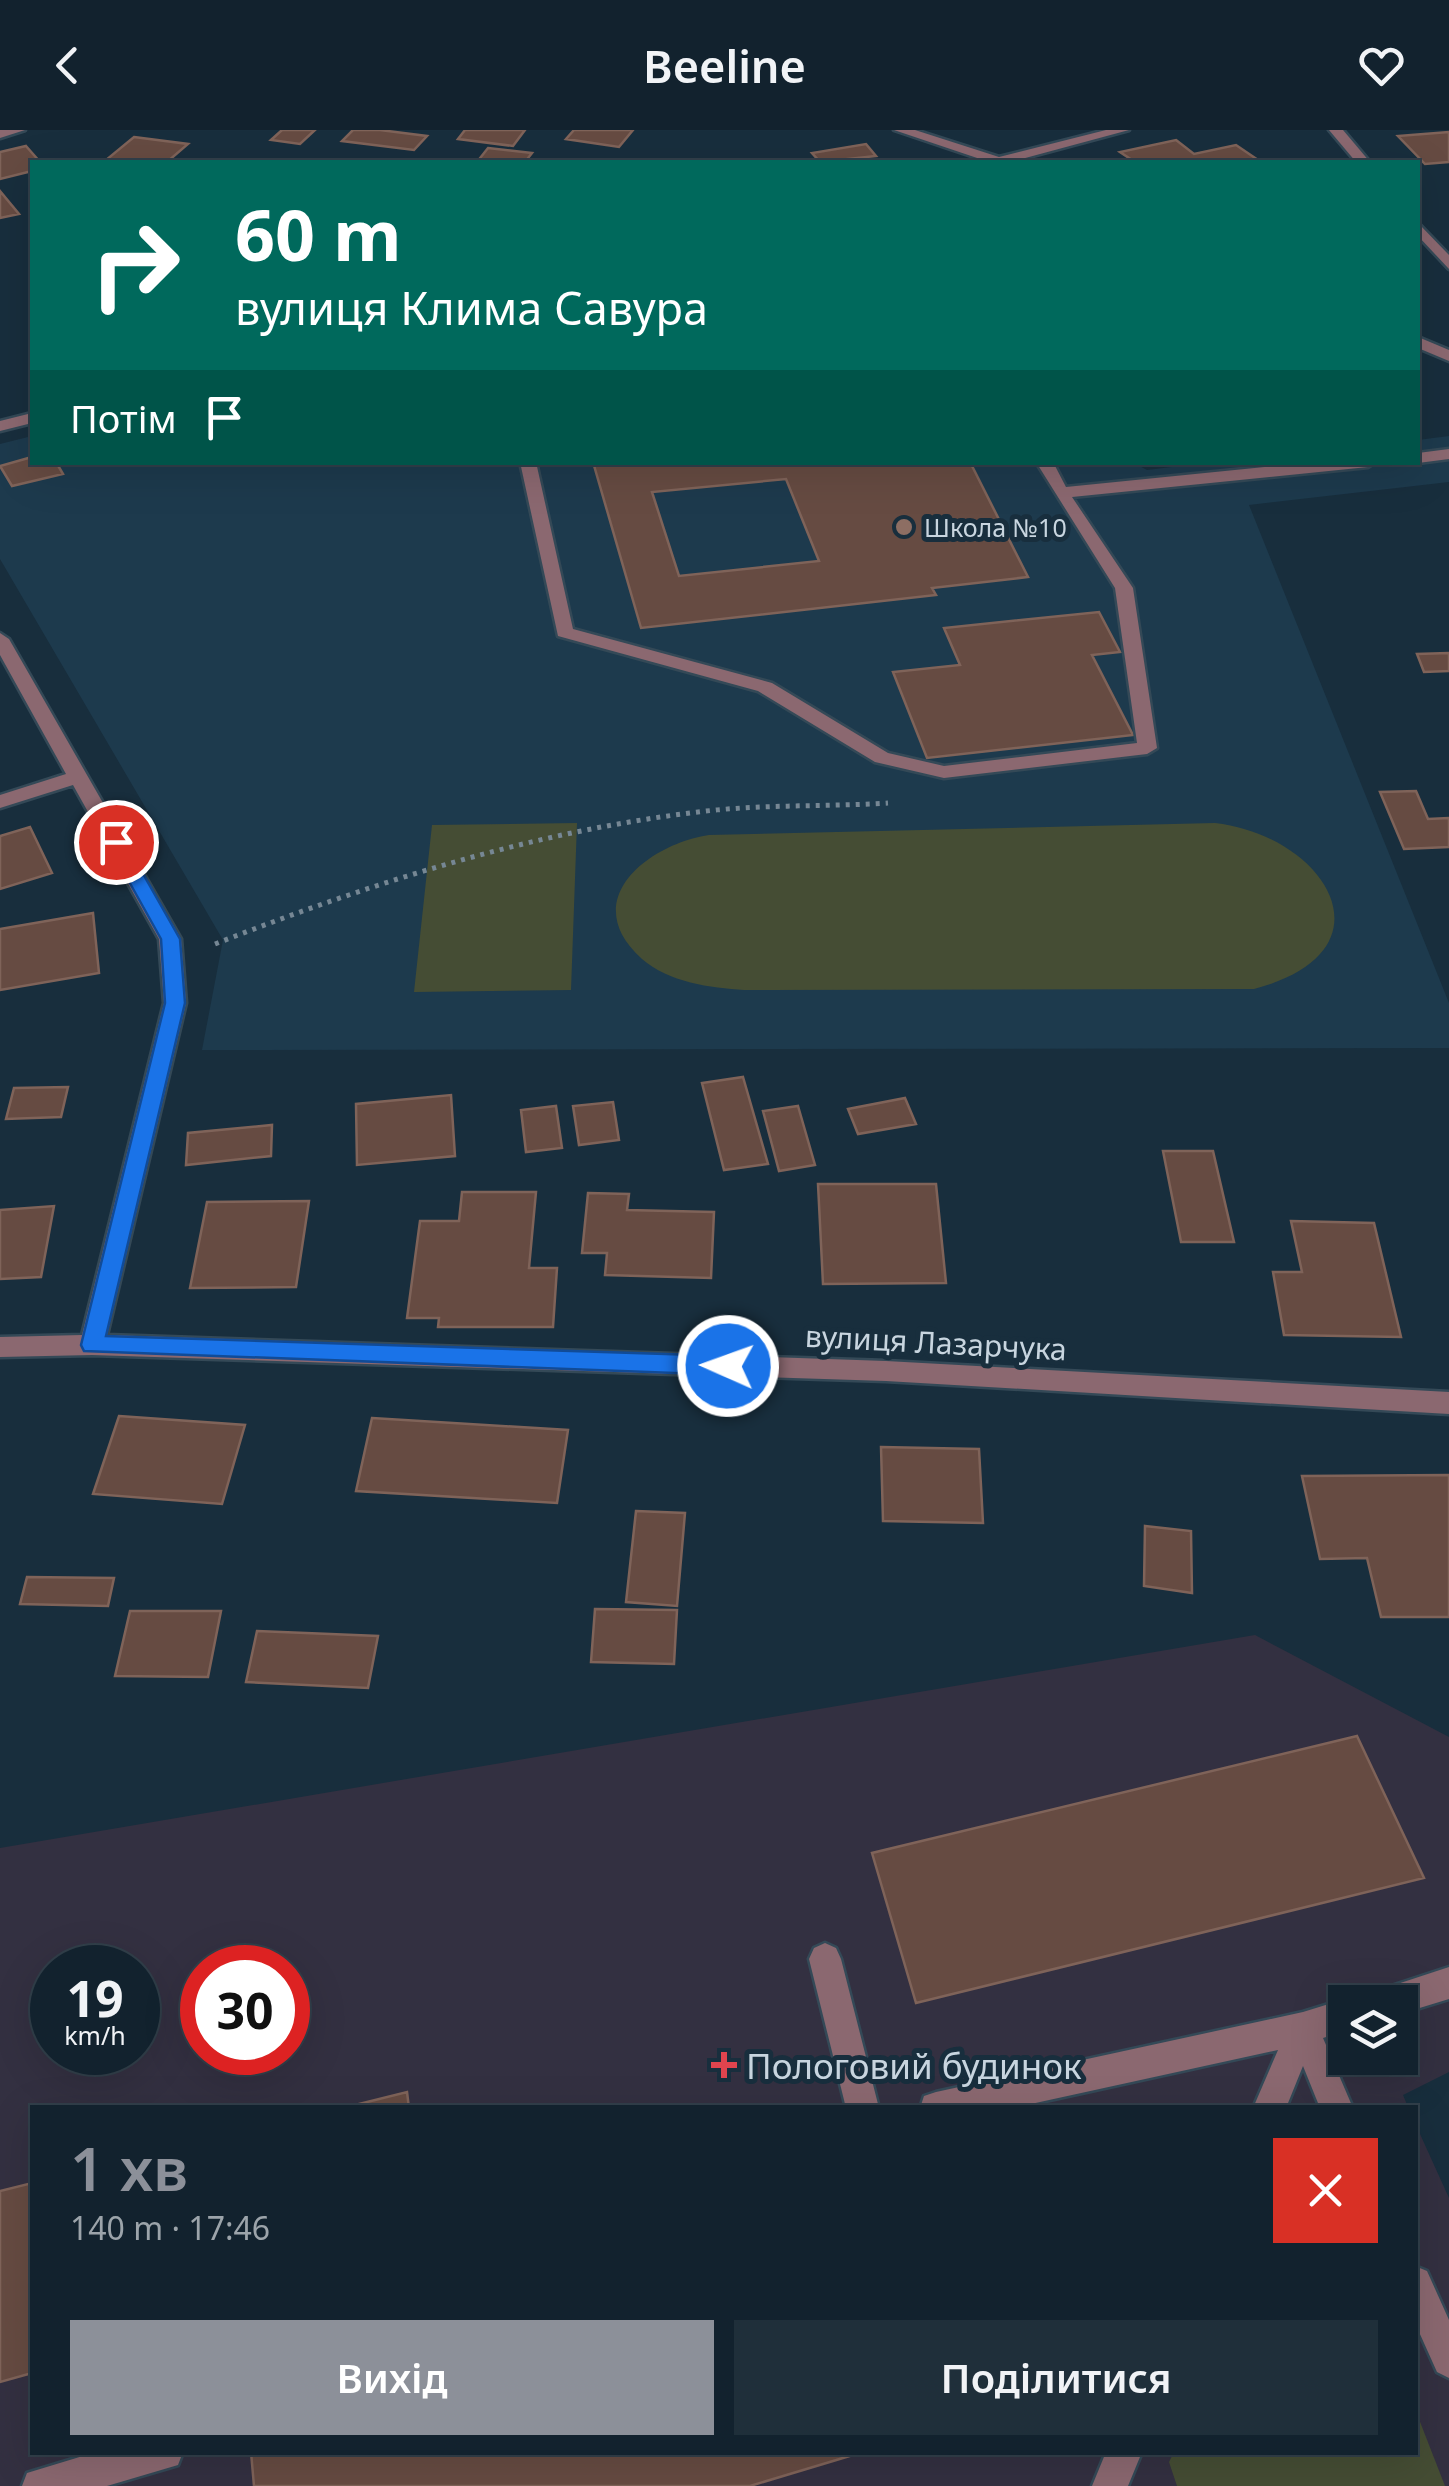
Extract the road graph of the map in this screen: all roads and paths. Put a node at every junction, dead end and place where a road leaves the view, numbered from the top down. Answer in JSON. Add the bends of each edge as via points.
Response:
{"nodes":[{"id":1,"x":18,"y":130,"type":"edge"},
{"id":2,"x":901,"y":130,"type":"edge"},
{"id":3,"x":1122,"y":130,"type":"edge"},
{"id":4,"x":1336,"y":130,"type":"edge"},
{"id":5,"x":0,"y":134,"type":"edge"},
{"id":6,"x":993,"y":160,"type":"edge"},
{"id":7,"x":1007,"y":160,"type":"edge"},
{"id":8,"x":1361,"y":160,"type":"edge"},
{"id":9,"x":1420,"y":229,"type":"edge"},
{"id":10,"x":1449,"y":264,"type":"edge"},
{"id":11,"x":1420,"y":343,"type":"edge"},
{"id":12,"x":1449,"y":356,"type":"edge"},
{"id":13,"x":30,"y":418,"type":"edge"},
{"id":14,"x":0,"y":426,"type":"edge"},
{"id":15,"x":1449,"y":454,"type":"edge"},
{"id":16,"x":1420,"y":458,"type":"edge"},
{"id":17,"x":529,"y":465,"type":"edge"},
{"id":18,"x":1046,"y":465,"type":"edge"},
{"id":19,"x":1338,"y":465,"type":"edge"},
{"id":20,"x":1062,"y":493,"type":"junction"},
{"id":21,"x":0,"y":638,"type":"edge"},
{"id":22,"x":944,"y":772,"type":"junction"},
{"id":23,"x":80,"y":776,"type":"junction"},
{"id":24,"x":0,"y":802,"type":"edge"},
{"id":25,"x":172,"y":961,"type":"junction"},
{"id":26,"x":92,"y":1345,"type":"junction"},
{"id":27,"x":0,"y":1347,"type":"edge"},
{"id":28,"x":1449,"y":1403,"type":"edge"},
{"id":29,"x":825,"y":1958,"type":"dead end"},
{"id":30,"x":1449,"y":1983,"type":"edge"},
{"id":31,"x":1418,"y":1992,"type":"edge"},
{"id":32,"x":1328,"y":2020,"type":"edge"},
{"id":33,"x":1302,"y":2028,"type":"junction"},
{"id":34,"x":862,"y":2105,"type":"edge"},
{"id":35,"x":950,"y":2105,"type":"edge"},
{"id":36,"x":1270,"y":2105,"type":"edge"},
{"id":37,"x":1337,"y":2105,"type":"edge"},
{"id":38,"x":1418,"y":2290,"type":"edge"},
{"id":39,"x":1449,"y":2360,"type":"edge"},
{"id":40,"x":153,"y":2455,"type":"edge"},
{"id":41,"x":1123,"y":2455,"type":"edge"},
{"id":42,"x":40,"y":2486,"type":"edge"},
{"id":43,"x":1110,"y":2486,"type":"edge"}],
"edges":[{"from":1,"to":5,"type":"street"},
{"from":2,"to":6,"type":"street"},
{"from":3,"to":7,"type":"street"},
{"from":4,"to":8,"type":"street"},
{"from":9,"to":10,"type":"street"},
{"from":11,"to":12,"type":"street"},
{"from":13,"to":14,"type":"street"},
{"from":15,"to":16,"type":"street"},
{"from":17,"to":22,"type":"street","via":[[564,632],[765,687],[882,758]]},
{"from":18,"to":20,"type":"street"},
{"from":19,"to":20,"type":"street"},
{"from":20,"to":22,"type":"street","via":[[1124,588],[1147,748]]},
{"from":21,"to":23,"type":"street"},
{"from":22,"to":25,"type":"path","via":[[913,802],[680,814],[422,868]]},
{"from":23,"to":24,"type":"street"},
{"from":23,"to":25,"type":"street","via":[[170,939]]},
{"from":25,"to":26,"type":"street","via":[[175,1003]]},
{"from":26,"to":27,"type":"street","name":"вулиця Лазарчука"},
{"from":26,"to":28,"type":"street","name":"вулиця Лазарчука","via":[[886,1371]]},
{"from":29,"to":34,"type":"street"},
{"from":30,"to":31,"type":"street"},
{"from":32,"to":33,"type":"street"},
{"from":33,"to":35,"type":"street"},
{"from":33,"to":36,"type":"street"},
{"from":33,"to":37,"type":"street"},
{"from":38,"to":39,"type":"street"},
{"from":40,"to":42,"type":"street"},
{"from":41,"to":43,"type":"street"}]}
